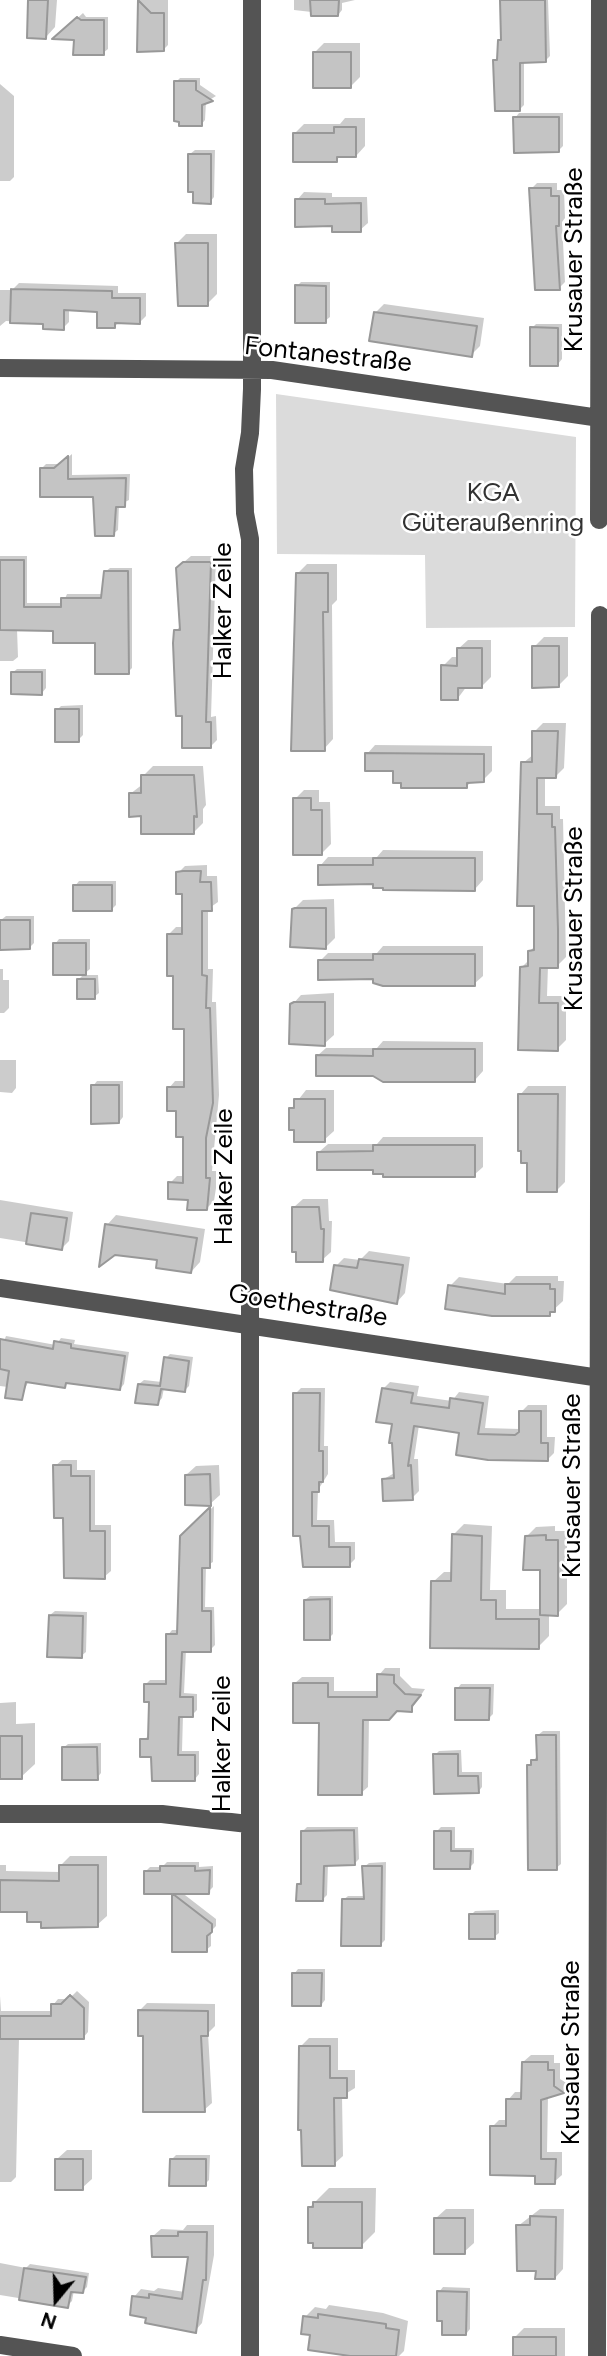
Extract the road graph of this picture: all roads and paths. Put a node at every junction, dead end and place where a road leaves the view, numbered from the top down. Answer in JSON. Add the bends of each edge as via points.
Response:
{"nodes":[{"id":1,"x":252,"y":0,"type":"edge"},
{"id":2,"x":600,"y":0,"type":"edge"},
{"id":3,"x":0,"y":368,"type":"edge"},
{"id":4,"x":252,"y":370,"type":"junction"},
{"id":5,"x":603,"y":418,"type":"edge"},
{"id":6,"x":599,"y":520,"type":"dead end"},
{"id":7,"x":600,"y":615,"type":"dead end"},
{"id":8,"x":0,"y":1288,"type":"edge"},
{"id":9,"x":251,"y":1324,"type":"junction"},
{"id":10,"x":603,"y":1378,"type":"edge"},
{"id":11,"x":0,"y":1814,"type":"edge"},
{"id":12,"x":248,"y":1824,"type":"junction"},
{"id":13,"x":0,"y":2345,"type":"edge"},
{"id":14,"x":73,"y":2356,"type":"edge"},
{"id":15,"x":250,"y":2356,"type":"edge"},
{"id":16,"x":597,"y":2356,"type":"edge"}],
"edges":[{"from":1,"to":4,"type":"street","name":"Halker Zeile"},
{"from":2,"to":5,"type":"street","name":"Krusauer Straße"},
{"from":3,"to":4,"type":"street","name":"Fontanestraße"},
{"from":4,"to":5,"type":"street","name":"Fontanestraße"},
{"from":4,"to":9,"type":"street","name":"Halker Zeile","via":[[244,469],[250,539]]},
{"from":5,"to":6,"type":"street","name":"Krusauer Straße"},
{"from":7,"to":10,"type":"street","name":"Krusauer Straße"},
{"from":8,"to":9,"type":"street","name":"Goethestraße"},
{"from":9,"to":10,"type":"street","name":"Goethestraße"},
{"from":9,"to":12,"type":"street","name":"Halker Zeile"},
{"from":10,"to":16,"type":"street","name":"Krusauer Straße"},
{"from":11,"to":12,"type":"street","via":[[162,1814]]},
{"from":12,"to":15,"type":"street","name":"Halker Zeile"},
{"from":13,"to":14,"type":"street"}]}
